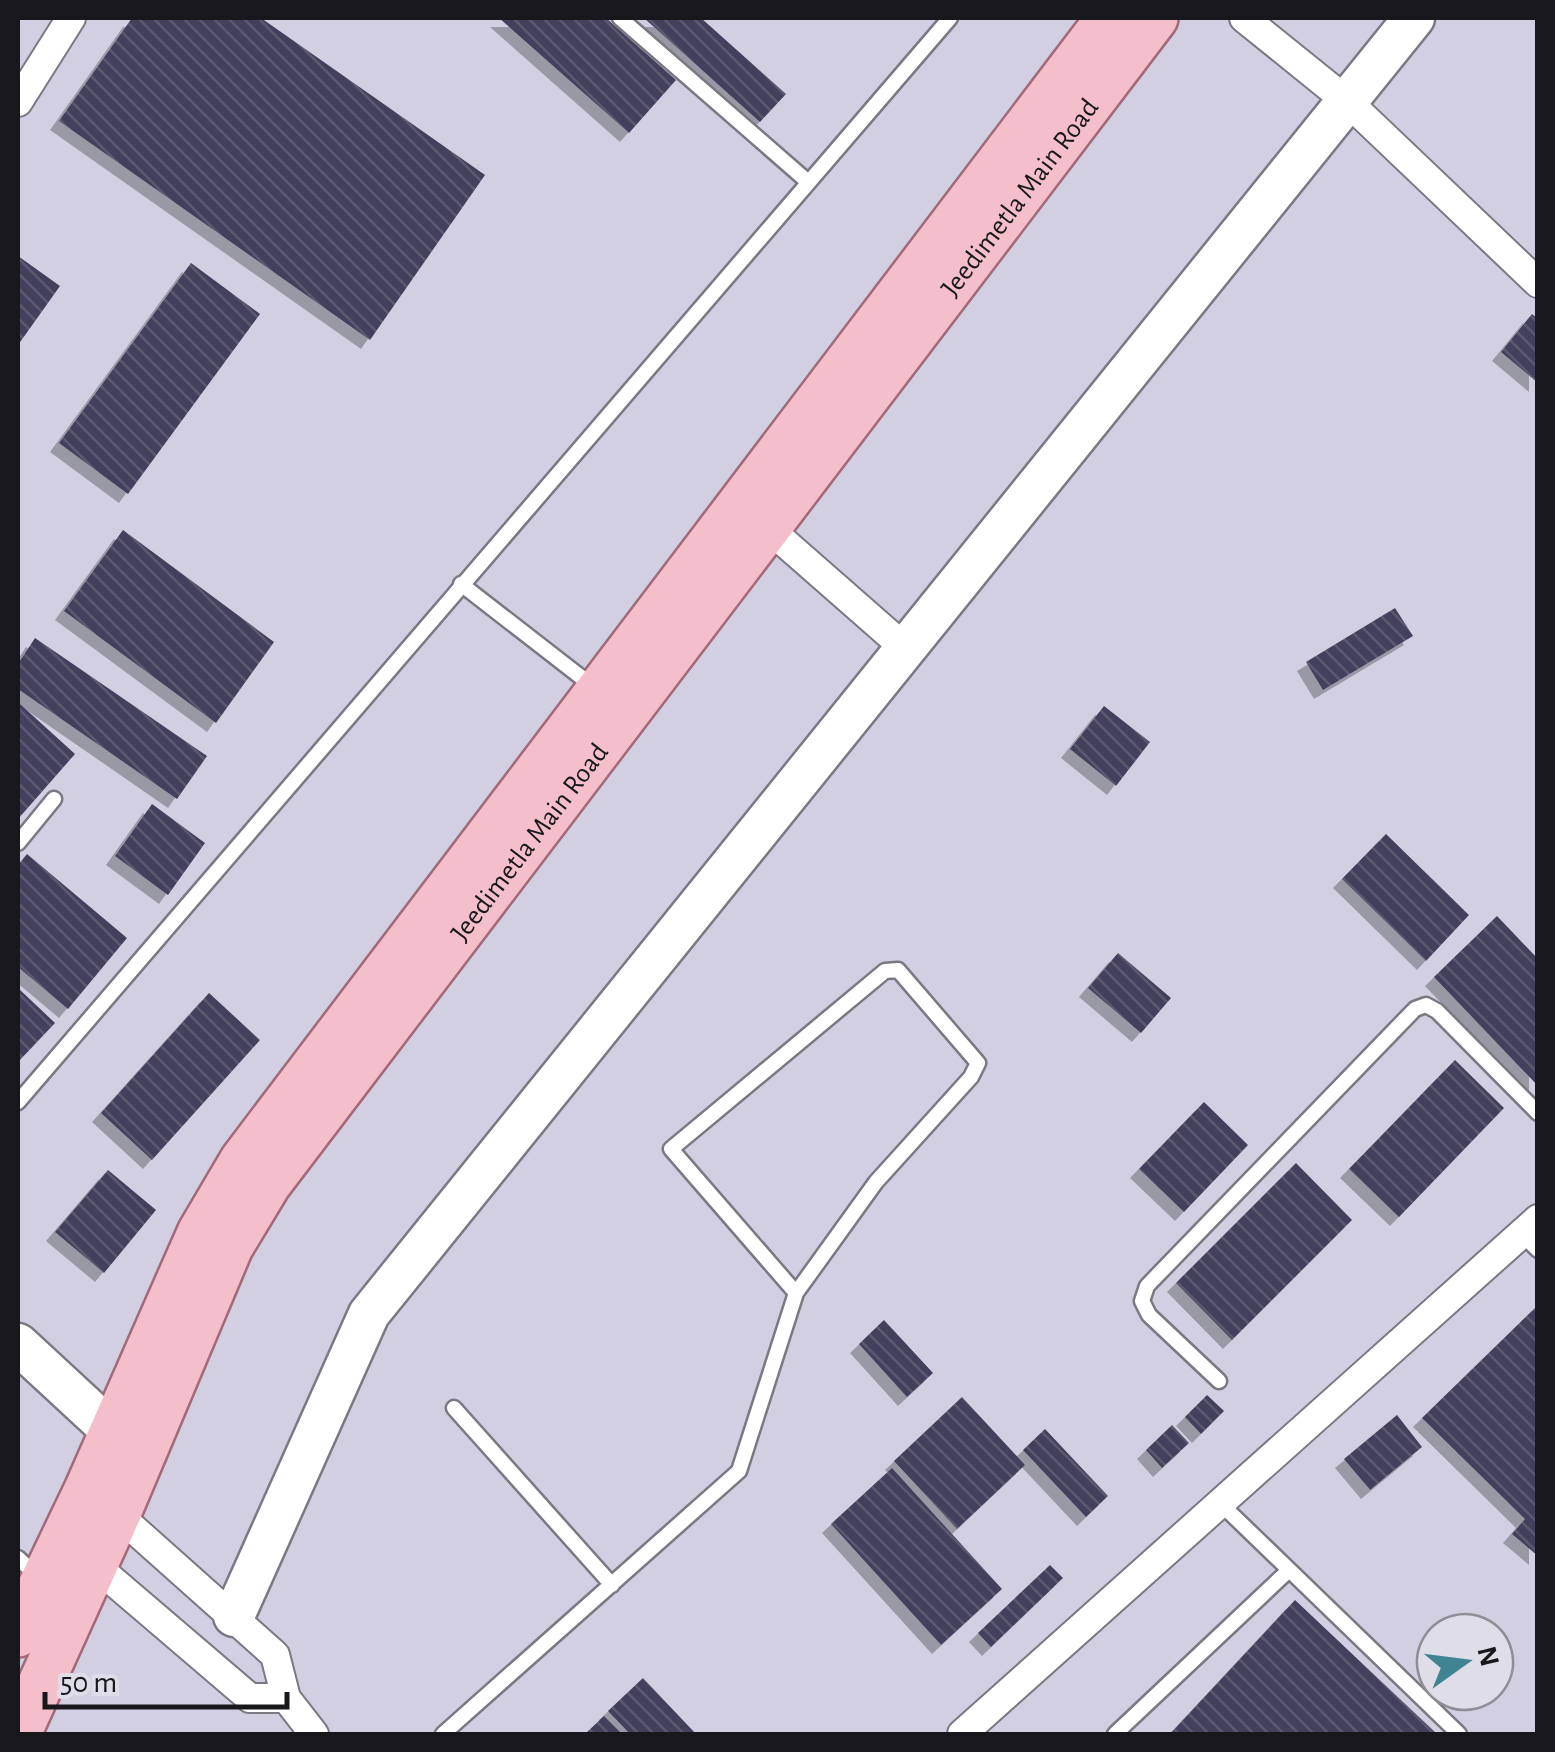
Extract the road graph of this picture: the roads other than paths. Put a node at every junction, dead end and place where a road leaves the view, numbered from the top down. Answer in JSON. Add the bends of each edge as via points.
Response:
{"nodes":[{"id":1,"x":71,"y":18,"type":"edge"},
{"id":2,"x":620,"y":18,"type":"edge"},
{"id":3,"x":950,"y":18,"type":"edge"},
{"id":4,"x":1110,"y":18,"type":"edge"},
{"id":5,"x":1154,"y":18,"type":"edge"},
{"id":6,"x":1244,"y":18,"type":"edge"},
{"id":7,"x":1414,"y":18,"type":"edge"},
{"id":8,"x":18,"y":102,"type":"edge"},
{"id":9,"x":1348,"y":102,"type":"junction"},
{"id":10,"x":807,"y":180,"type":"junction"},
{"id":11,"x":1538,"y":283,"type":"edge"},
{"id":12,"x":767,"y":527,"type":"junction"},
{"id":13,"x":462,"y":584,"type":"junction"},
{"id":14,"x":906,"y":649,"type":"junction"},
{"id":15,"x":600,"y":692,"type":"junction"},
{"id":16,"x":54,"y":799,"type":"dead end"},
{"id":17,"x":18,"y":843,"type":"edge"},
{"id":18,"x":18,"y":1102,"type":"edge"},
{"id":19,"x":1538,"y":1114,"type":"edge"},
{"id":20,"x":1532,"y":1234,"type":"edge"},
{"id":21,"x":796,"y":1293,"type":"junction"},
{"id":22,"x":18,"y":1344,"type":"edge"},
{"id":23,"x":1219,"y":1381,"type":"dead end"},
{"id":24,"x":454,"y":1408,"type":"dead end"},
{"id":25,"x":128,"y":1442,"type":"junction"},
{"id":26,"x":103,"y":1501,"type":"junction"},
{"id":27,"x":1220,"y":1503,"type":"junction"},
{"id":28,"x":78,"y":1551,"type":"junction"},
{"id":29,"x":29,"y":1569,"type":"edge"},
{"id":30,"x":1288,"y":1572,"type":"junction"},
{"id":31,"x":612,"y":1585,"type":"junction"},
{"id":32,"x":234,"y":1616,"type":"junction"},
{"id":33,"x":18,"y":1634,"type":"edge"},
{"id":34,"x":286,"y":1698,"type":"junction"},
{"id":35,"x":18,"y":1734,"type":"edge"},
{"id":36,"x":314,"y":1734,"type":"edge"},
{"id":37,"x":443,"y":1734,"type":"edge"},
{"id":38,"x":962,"y":1734,"type":"edge"},
{"id":39,"x":1115,"y":1734,"type":"edge"},
{"id":40,"x":1459,"y":1734,"type":"edge"}],
"edges":[{"from":1,"to":8,"type":"street"},
{"from":2,"to":10,"type":"lane"},
{"from":3,"to":10,"type":"lane"},
{"from":4,"to":15,"type":"main road","name":"Jeedimetla Main Road"},
{"from":5,"to":12,"type":"main road","name":"Jeedimetla Main Road"},
{"from":6,"to":9,"type":"street"},
{"from":7,"to":9,"type":"street"},
{"from":9,"to":11,"type":"street"},
{"from":9,"to":14,"type":"street"},
{"from":10,"to":13,"type":"lane"},
{"from":12,"to":14,"type":"street"},
{"from":12,"to":25,"type":"main road","name":"Jeedimetla Main Road","via":[[268,1184]]},
{"from":13,"to":15,"type":"lane"},
{"from":13,"to":18,"type":"lane"},
{"from":14,"to":32,"type":"street","via":[[369,1314]]},
{"from":15,"to":25,"type":"main road","name":"Jeedimetla Main Road","via":[[243,1160],[200,1233]]},
{"from":16,"to":17,"type":"lane"},
{"from":19,"to":23,"type":"lane","via":[[1436,1012],[1415,1009],[1147,1286],[1142,1301],[1149,1315]]},
{"from":20,"to":27,"type":"street"},
{"from":21,"to":21,"type":"lane","via":[[876,1182],[978,1063],[898,970],[885,971],[671,1149]]},
{"from":21,"to":31,"type":"lane","via":[[739,1471]]},
{"from":22,"to":25,"type":"street"},
{"from":24,"to":31,"type":"lane"},
{"from":25,"to":26,"type":"main road","name":"Jeedimetla Main Road"},
{"from":26,"to":28,"type":"main road","name":"Jeedimetla Main Road"},
{"from":26,"to":32,"type":"street"},
{"from":27,"to":30,"type":"lane"},
{"from":27,"to":38,"type":"street"},
{"from":28,"to":29,"type":"main road","name":"Jeedimetla Main Road"},
{"from":28,"to":34,"type":"street","via":[[250,1698]]},
{"from":28,"to":35,"type":"main road","name":"Jeedimetla Main Road"},
{"from":29,"to":33,"type":"main road","name":"Jeedimetla Main Road"},
{"from":30,"to":39,"type":"lane"},
{"from":30,"to":40,"type":"lane"},
{"from":31,"to":37,"type":"lane"},
{"from":32,"to":34,"type":"street","via":[[275,1655]]},
{"from":34,"to":36,"type":"street"}]}
